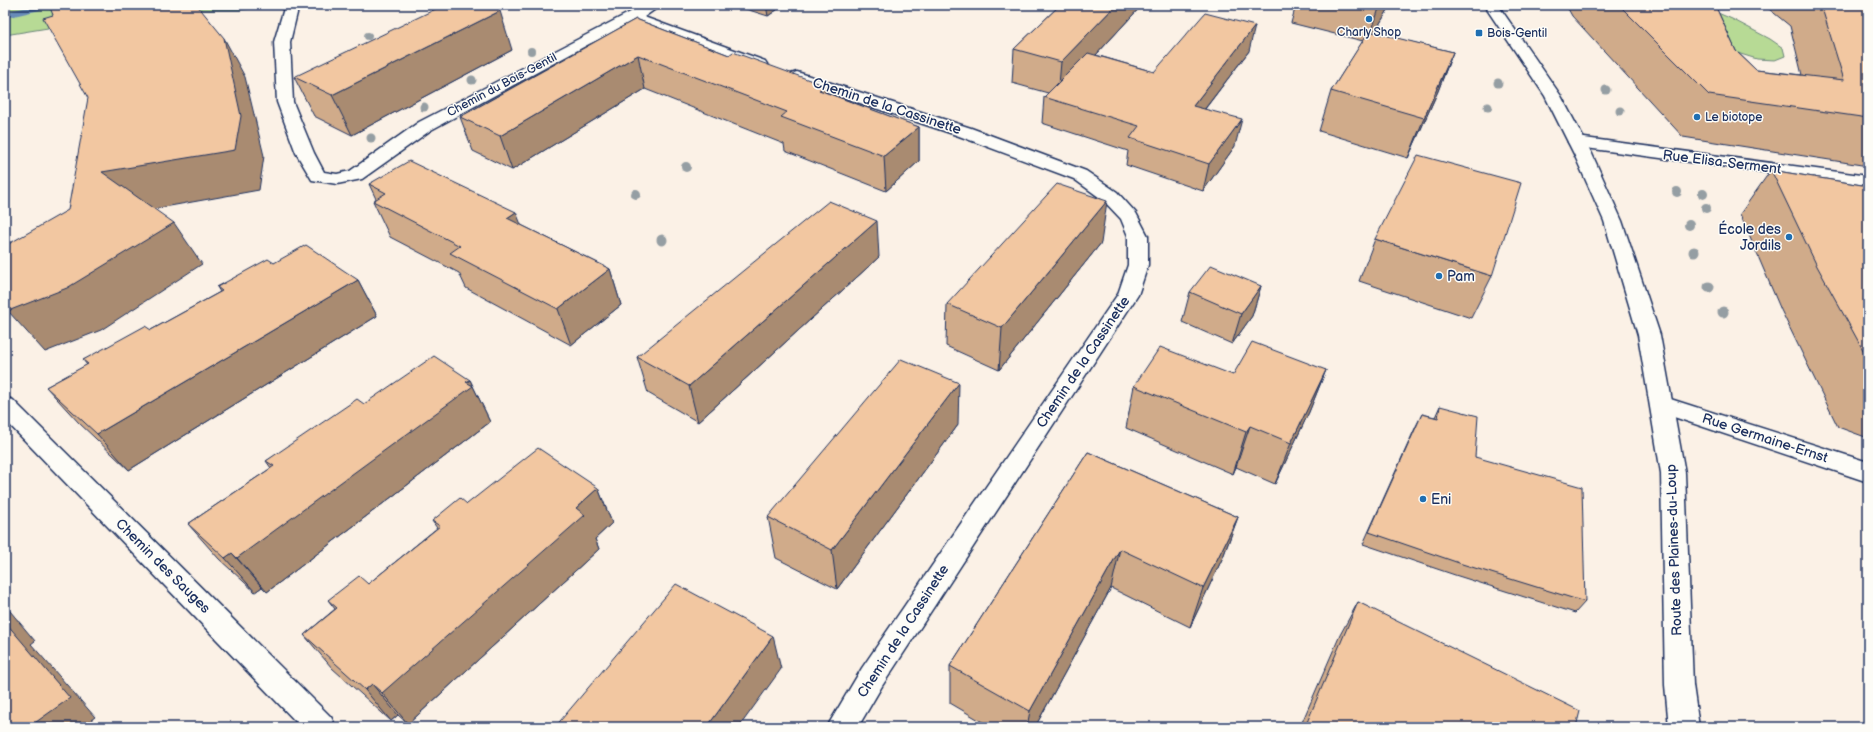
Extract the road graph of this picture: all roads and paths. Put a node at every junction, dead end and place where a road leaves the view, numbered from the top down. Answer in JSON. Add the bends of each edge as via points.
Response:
{"nodes":[{"id":1,"x":292,"y":5,"type":"edge"},
{"id":2,"x":654,"y":5,"type":"edge"},
{"id":3,"x":1491,"y":5,"type":"edge"},
{"id":4,"x":632,"y":18,"type":"junction"},
{"id":5,"x":1577,"y":142,"type":"junction"},
{"id":6,"x":1868,"y":181,"type":"edge"},
{"id":7,"x":1661,"y":404,"type":"junction"},
{"id":8,"x":5,"y":406,"type":"edge"},
{"id":9,"x":1868,"y":472,"type":"edge"},
{"id":10,"x":321,"y":727,"type":"edge"},
{"id":11,"x":842,"y":727,"type":"edge"},
{"id":12,"x":1684,"y":727,"type":"edge"}],
"edges":[{"from":1,"to":4,"type":"street","name":"Chemin du Bois-Gentil","via":[[282,42],[285,102],[305,153],[318,176],[337,179],[356,175],[425,126]]},
{"from":2,"to":4,"type":"street","name":"Chemin du Bois-Gentil"},
{"from":3,"to":5,"type":"street","name":"Route des Plaines-du-Loup","via":[[1553,96]]},
{"from":4,"to":11,"type":"street","name":"Chemin de la Cassinette","via":[[776,70],[965,132],[1080,175],[1110,196],[1129,217],[1138,236],[1138,266],[1128,295]]},
{"from":5,"to":6,"type":"street","name":"Rue Elisa-Serment"},
{"from":5,"to":7,"type":"street","name":"Route des Plaines-du-Loup","via":[[1613,221],[1630,274],[1649,335]]},
{"from":7,"to":9,"type":"street","name":"Rue Germaine-Ernst"},
{"from":7,"to":12,"type":"street","name":"Route des Plaines-du-Loup","via":[[1673,473],[1680,685]]},
{"from":8,"to":10,"type":"street","name":"Chemin des Sauges"}]}
